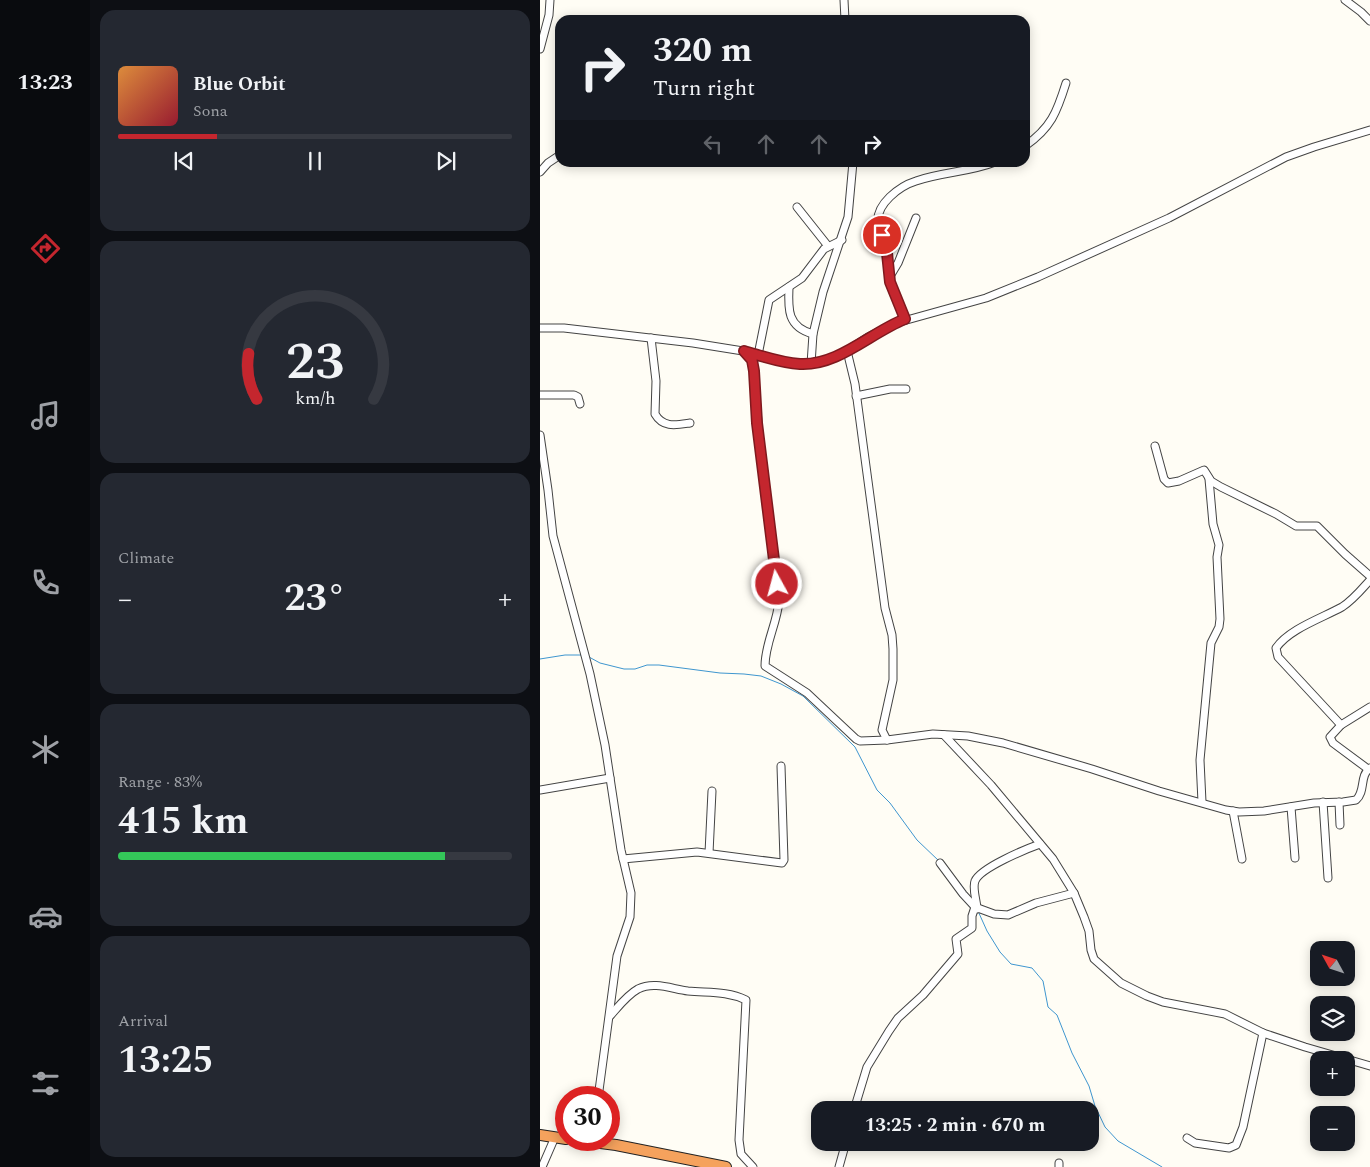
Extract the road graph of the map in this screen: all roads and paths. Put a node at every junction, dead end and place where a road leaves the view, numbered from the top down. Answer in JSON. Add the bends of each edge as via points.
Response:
{"nodes":[{"id":1,"x":550,"y":0,"type":"edge"},
{"id":2,"x":844,"y":0,"type":"edge"},
{"id":3,"x":1345,"y":0,"type":"edge"},
{"id":4,"x":845,"y":15,"type":"edge"},
{"id":5,"x":1370,"y":21,"type":"edge"},
{"id":6,"x":540,"y":49,"type":"edge"},
{"id":7,"x":1066,"y":83,"type":"dead end"},
{"id":8,"x":1370,"y":130,"type":"edge"},
{"id":9,"x":1030,"y":142,"type":"edge"},
{"id":10,"x":555,"y":158,"type":"edge"},
{"id":11,"x":853,"y":167,"type":"edge"},
{"id":12,"x":983,"y":167,"type":"edge"},
{"id":13,"x":540,"y":172,"type":"edge"},
{"id":14,"x":797,"y":207,"type":"dead end"},
{"id":15,"x":916,"y":218,"type":"dead end"},
{"id":16,"x":842,"y":240,"type":"junction"},
{"id":17,"x":828,"y":246,"type":"junction"},
{"id":18,"x":889,"y":278,"type":"junction"},
{"id":19,"x":789,"y":287,"type":"junction"},
{"id":20,"x":905,"y":319,"type":"junction"},
{"id":21,"x":540,"y":328,"type":"edge"},
{"id":22,"x":813,"y":334,"type":"junction"},
{"id":23,"x":651,"y":338,"type":"junction"},
{"id":24,"x":744,"y":351,"type":"junction"},
{"id":25,"x":847,"y":351,"type":"junction"},
{"id":26,"x":758,"y":355,"type":"junction"},
{"id":27,"x":811,"y":364,"type":"junction"},
{"id":28,"x":906,"y":389,"type":"dead end"},
{"id":29,"x":540,"y":395,"type":"edge"},
{"id":30,"x":856,"y":396,"type":"junction"},
{"id":31,"x":580,"y":404,"type":"dead end"},
{"id":32,"x":690,"y":423,"type":"dead end"},
{"id":33,"x":540,"y":435,"type":"edge"},
{"id":34,"x":1155,"y":446,"type":"dead end"},
{"id":35,"x":1209,"y":479,"type":"junction"},
{"id":36,"x":1370,"y":576,"type":"edge"},
{"id":37,"x":1370,"y":580,"type":"edge"},
{"id":38,"x":1370,"y":707,"type":"edge"},
{"id":39,"x":1341,"y":725,"type":"junction"},
{"id":40,"x":944,"y":735,"type":"junction"},
{"id":41,"x":887,"y":740,"type":"junction"},
{"id":42,"x":780,"y":766,"type":"dead end"},
{"id":43,"x":1369,"y":769,"type":"edge"},
{"id":44,"x":610,"y":778,"type":"junction"},
{"id":45,"x":540,"y":790,"type":"edge"},
{"id":46,"x":712,"y":791,"type":"dead end"},
{"id":47,"x":1202,"y":802,"type":"junction"},
{"id":48,"x":1324,"y":802,"type":"junction"},
{"id":49,"x":1339,"y":802,"type":"junction"},
{"id":50,"x":1290,"y":807,"type":"junction"},
{"id":51,"x":1233,"y":811,"type":"junction"},
{"id":52,"x":1340,"y":825,"type":"dead end"},
{"id":53,"x":1040,"y":844,"type":"junction"},
{"id":54,"x":709,"y":853,"type":"junction"},
{"id":55,"x":1295,"y":858,"type":"dead end"},
{"id":56,"x":624,"y":859,"type":"junction"},
{"id":57,"x":1242,"y":859,"type":"dead end"},
{"id":58,"x":940,"y":863,"type":"dead end"},
{"id":59,"x":1328,"y":878,"type":"dead end"},
{"id":60,"x":1074,"y":893,"type":"junction"},
{"id":61,"x":976,"y":908,"type":"junction"},
{"id":62,"x":609,"y":1016,"type":"junction"},
{"id":63,"x":1263,"y":1033,"type":"junction"},
{"id":64,"x":1370,"y":1066,"type":"edge"},
{"id":65,"x":600,"y":1086,"type":"edge"},
{"id":66,"x":857,"y":1101,"type":"edge"},
{"id":67,"x":540,"y":1135,"type":"edge"},
{"id":68,"x":555,"y":1137,"type":"joint"},
{"id":69,"x":1187,"y":1138,"type":"dead end"},
{"id":70,"x":620,"y":1143,"type":"edge"},
{"id":71,"x":843,"y":1151,"type":"edge"},
{"id":72,"x":542,"y":1167,"type":"edge"},
{"id":73,"x":726,"y":1167,"type":"edge"},
{"id":74,"x":753,"y":1167,"type":"edge"},
{"id":75,"x":839,"y":1167,"type":"edge"}],
"edges":[{"from":1,"to":6,"type":"street"},
{"from":2,"to":4,"type":"street"},
{"from":3,"to":5,"type":"street"},
{"from":7,"to":9,"type":"street","via":[[1059,109],[1042,133]]},
{"from":8,"to":20,"type":"street","via":[[1286,157],[1169,218],[1003,292]]},
{"from":10,"to":13,"type":"street"},
{"from":11,"to":16,"type":"street","via":[[848,216]]},
{"from":12,"to":18,"type":"street","via":[[915,181],[892,196],[880,214],[878,224]]},
{"from":14,"to":17,"type":"street"},
{"from":15,"to":18,"type":"street"},
{"from":16,"to":17,"type":"street"},
{"from":16,"to":22,"type":"street","via":[[823,292]]},
{"from":17,"to":19,"type":"street","via":[[806,273]]},
{"from":18,"to":20,"type":"street"},
{"from":19,"to":22,"type":"street","via":[[790,319]]},
{"from":19,"to":26,"type":"street","via":[[769,300]]},
{"from":20,"to":25,"type":"street"},
{"from":21,"to":23,"type":"street"},
{"from":22,"to":27,"type":"street"},
{"from":23,"to":24,"type":"street"},
{"from":23,"to":32,"type":"street","via":[[656,380],[655,414],[664,424]]},
{"from":24,"to":26,"type":"street"},
{"from":24,"to":41,"type":"street","via":[[752,360],[754,371],[757,423],[779,602],[764,666],[808,693],[856,739]]},
{"from":25,"to":27,"type":"street"},
{"from":25,"to":30,"type":"street"},
{"from":26,"to":27,"type":"street"},
{"from":28,"to":30,"type":"street"},
{"from":29,"to":31,"type":"street","via":[[574,395]]},
{"from":30,"to":41,"type":"street","via":[[892,641],[893,680],[882,730]]},
{"from":33,"to":44,"type":"street","via":[[553,536],[590,674]]},
{"from":34,"to":35,"type":"street","via":[[1168,483],[1202,470]]},
{"from":35,"to":36,"type":"street","via":[[1296,526],[1317,526]]},
{"from":35,"to":47,"type":"street","via":[[1212,524],[1219,545],[1220,619],[1211,643],[1200,760]]},
{"from":37,"to":39,"type":"street","via":[[1348,603],[1309,623],[1276,648],[1278,657]]},
{"from":38,"to":39,"type":"street"},
{"from":39,"to":43,"type":"street","via":[[1330,740]]},
{"from":40,"to":41,"type":"street"},
{"from":40,"to":47,"type":"street","via":[[1003,743]]},
{"from":40,"to":53,"type":"street"},
{"from":42,"to":54,"type":"street","via":[[783,862]]},
{"from":43,"to":49,"type":"street","via":[[1364,776],[1360,797],[1350,802]]},
{"from":44,"to":45,"type":"street"},
{"from":44,"to":56,"type":"street"},
{"from":46,"to":54,"type":"street"},
{"from":47,"to":51,"type":"street"},
{"from":48,"to":49,"type":"street"},
{"from":48,"to":50,"type":"street"},
{"from":48,"to":59,"type":"street"},
{"from":49,"to":52,"type":"street"},
{"from":50,"to":51,"type":"street"},
{"from":50,"to":55,"type":"street"},
{"from":51,"to":57,"type":"street"},
{"from":53,"to":60,"type":"street"},
{"from":53,"to":61,"type":"street","via":[[1000,861],[976,880]]},
{"from":54,"to":56,"type":"street"},
{"from":56,"to":62,"type":"street","via":[[632,910],[617,956]]},
{"from":58,"to":61,"type":"street"},
{"from":60,"to":61,"type":"street","via":[[1006,915]]},
{"from":60,"to":63,"type":"street","via":[[1089,931],[1094,958],[1121,983],[1163,1002],[1226,1014]]},
{"from":61,"to":66,"type":"street","via":[[972,928],[956,940],[958,954],[898,1018],[870,1061]]},
{"from":62,"to":65,"type":"street"},
{"from":62,"to":74,"type":"street","via":[[629,995],[650,986],[713,991],[746,1000],[739,1140],[741,1154]]},
{"from":63,"to":64,"type":"street"},
{"from":63,"to":69,"type":"street","via":[[1243,1127],[1236,1145],[1229,1148],[1196,1143]]},
{"from":67,"to":68,"type":"highway"},
{"from":68,"to":72,"type":"street"},
{"from":70,"to":73,"type":"highway"},
{"from":71,"to":75,"type":"street"}]}
